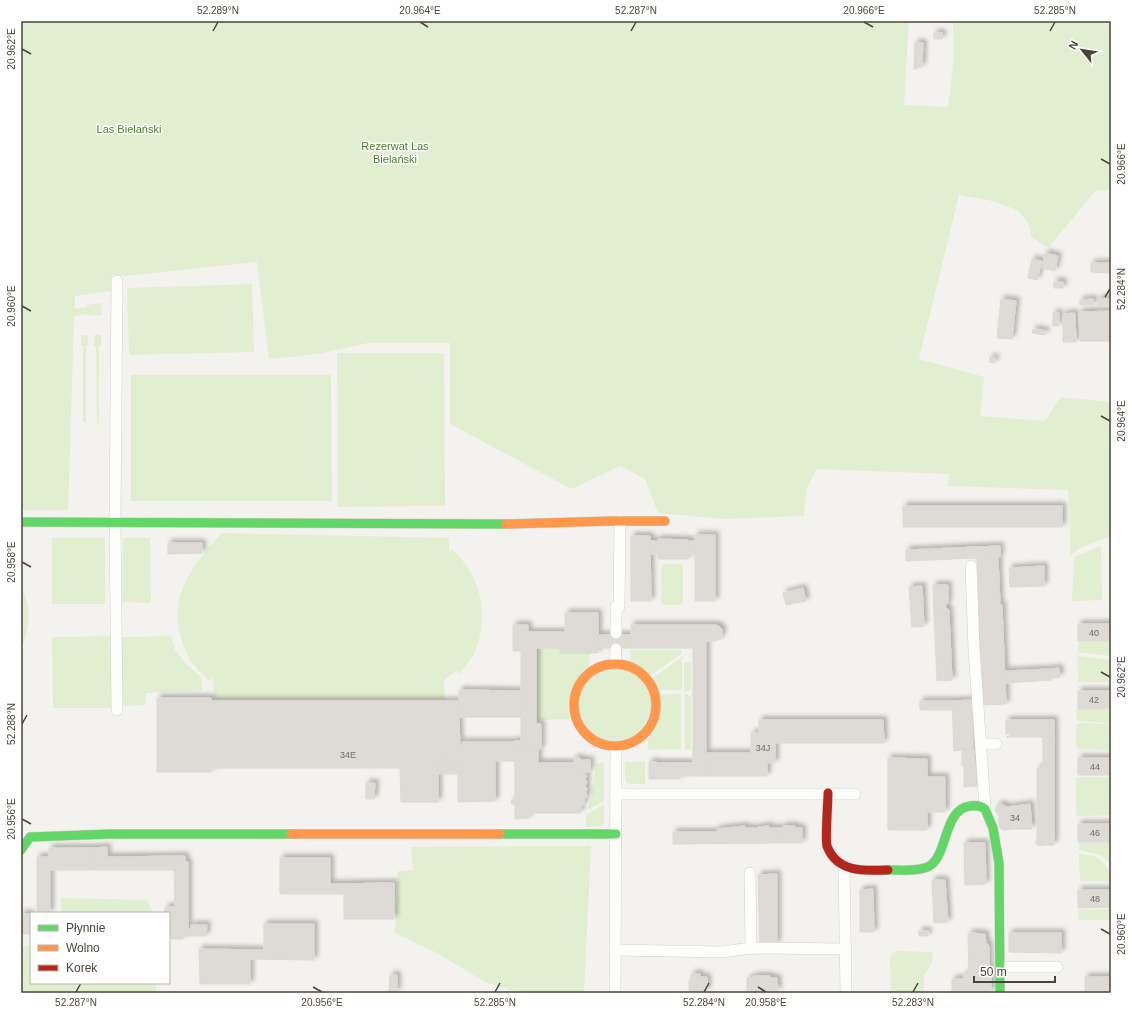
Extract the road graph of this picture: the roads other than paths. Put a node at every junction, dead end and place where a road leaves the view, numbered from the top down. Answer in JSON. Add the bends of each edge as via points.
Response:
{"nodes":[{"id":1,"x":117,"y":281,"type":"dead end"},
{"id":2,"x":665,"y":521,"type":"dead end"},
{"id":3,"x":21,"y":522,"type":"edge"},
{"id":4,"x":115,"y":522,"type":"junction"},
{"id":5,"x":620,"y":522,"type":"junction"},
{"id":6,"x":971,"y":566,"type":"dead end"},
{"id":7,"x":616,"y":633,"type":"dead end"},
{"id":8,"x":616,"y":649,"type":"dead end"},
{"id":9,"x":615,"y":664,"type":"junction"},
{"id":10,"x":117,"y":710,"type":"dead end"},
{"id":11,"x":981,"y":744,"type":"junction"},
{"id":12,"x":996,"y":744,"type":"dead end"},
{"id":13,"x":616,"y":747,"type":"junction"},
{"id":14,"x":828,"y":793,"type":"junction"},
{"id":15,"x":615,"y":794,"type":"junction"},
{"id":16,"x":855,"y":794,"type":"dead end"},
{"id":17,"x":985,"y":808,"type":"junction"},
{"id":18,"x":616,"y":834,"type":"junction"},
{"id":19,"x":25,"y":837,"type":"edge"},
{"id":20,"x":21,"y":850,"type":"edge"},
{"id":21,"x":844,"y":866,"type":"junction"},
{"id":22,"x":750,"y":873,"type":"dead end"},
{"id":23,"x":751,"y":948,"type":"junction"},
{"id":24,"x":846,"y":949,"type":"junction"},
{"id":25,"x":615,"y":950,"type":"junction"},
{"id":26,"x":1000,"y":967,"type":"junction"},
{"id":27,"x":1057,"y":967,"type":"dead end"},
{"id":28,"x":615,"y":993,"type":"edge"},
{"id":29,"x":846,"y":993,"type":"edge"},
{"id":30,"x":1000,"y":993,"type":"edge"}],
"edges":[{"from":1,"to":4,"type":"street"},
{"from":2,"to":5,"type":"street"},
{"from":3,"to":4,"type":"street"},
{"from":4,"to":5,"type":"street","via":[[482,525]]},
{"from":4,"to":10,"type":"street"},
{"from":5,"to":7,"type":"street","via":[[619,607],[616,607]]},
{"from":6,"to":11,"type":"street"},
{"from":8,"to":9,"type":"street"},
{"from":9,"to":13,"type":"street","via":[[629,666],[649,681],[655,693],[656,706],[648,730],[628,745]]},
{"from":9,"to":13,"type":"street","via":[[602,665],[589,672],[579,684],[574,698],[574,712],[578,726],[588,738],[601,745]]},
{"from":11,"to":12,"type":"street"},
{"from":11,"to":17,"type":"street"},
{"from":13,"to":15,"type":"street"},
{"from":14,"to":15,"type":"street"},
{"from":14,"to":16,"type":"street"},
{"from":14,"to":21,"type":"street","via":[[827,845],[836,860]]},
{"from":15,"to":18,"type":"street"},
{"from":17,"to":21,"type":"street","via":[[966,806],[956,814],[935,861],[929,867],[863,871]]},
{"from":17,"to":26,"type":"street","via":[[995,830],[999,854]]},
{"from":18,"to":19,"type":"street","via":[[112,834]]},
{"from":18,"to":25,"type":"street"},
{"from":19,"to":20,"type":"street"},
{"from":21,"to":24,"type":"street"},
{"from":22,"to":23,"type":"street"},
{"from":23,"to":24,"type":"street"},
{"from":23,"to":25,"type":"street","via":[[722,952]]},
{"from":24,"to":29,"type":"street"},
{"from":25,"to":28,"type":"street"},
{"from":26,"to":27,"type":"street"},
{"from":26,"to":30,"type":"street"}]}
